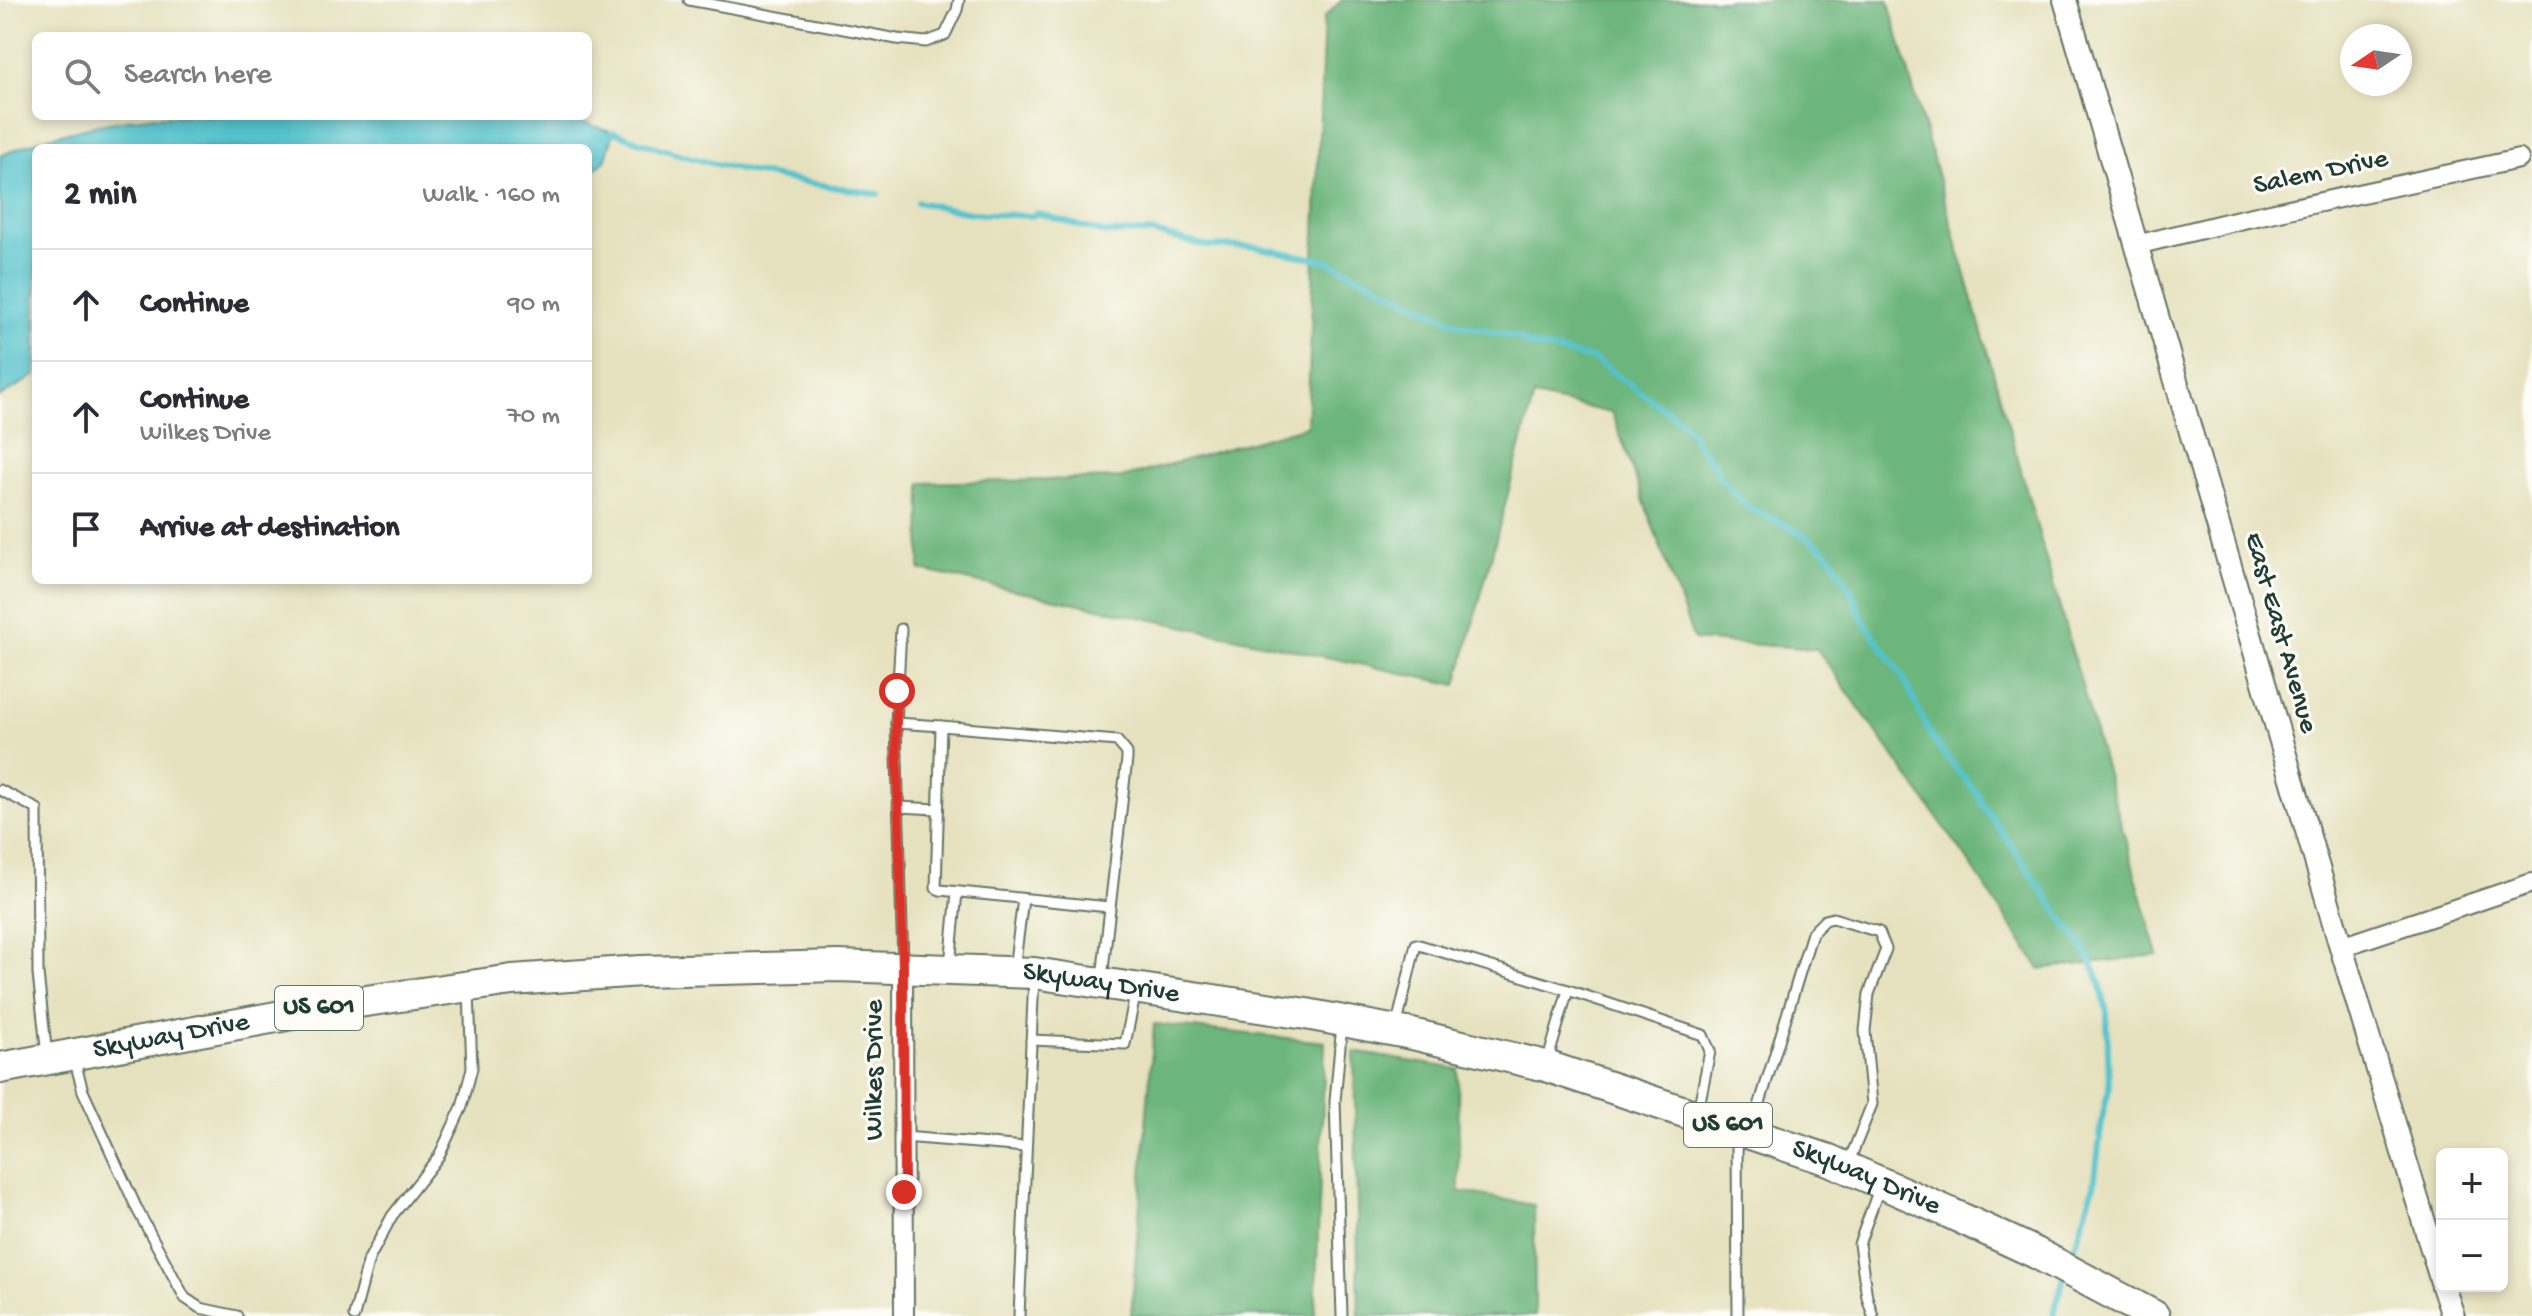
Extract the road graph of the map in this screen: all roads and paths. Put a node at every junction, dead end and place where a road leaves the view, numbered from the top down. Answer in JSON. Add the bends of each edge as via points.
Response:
{"nodes":[{"id":1,"x":689,"y":0,"type":"edge"},
{"id":2,"x":959,"y":0,"type":"edge"},
{"id":3,"x":2065,"y":0,"type":"edge"},
{"id":4,"x":2519,"y":159,"type":"dead end"},
{"id":5,"x":2136,"y":245,"type":"junction"},
{"id":6,"x":901,"y":629,"type":"dead end"},
{"id":7,"x":896,"y":723,"type":"junction"},
{"id":8,"x":941,"y":726,"type":"junction"},
{"id":9,"x":0,"y":790,"type":"edge"},
{"id":10,"x":898,"y":807,"type":"junction"},
{"id":11,"x":938,"y":809,"type":"junction"},
{"id":12,"x":2532,"y":883,"type":"edge"},
{"id":13,"x":957,"y":892,"type":"junction"},
{"id":14,"x":1023,"y":899,"type":"junction"},
{"id":15,"x":1109,"y":907,"type":"junction"},
{"id":16,"x":2341,"y":947,"type":"junction"},
{"id":17,"x":903,"y":967,"type":"junction"},
{"id":18,"x":950,"y":969,"type":"junction"},
{"id":19,"x":1024,"y":973,"type":"junction"},
{"id":20,"x":1101,"y":982,"type":"junction"},
{"id":21,"x":469,"y":985,"type":"junction"},
{"id":22,"x":1136,"y":988,"type":"junction"},
{"id":23,"x":1568,"y":990,"type":"junction"},
{"id":24,"x":1342,"y":1020,"type":"junction"},
{"id":25,"x":1395,"y":1031,"type":"junction"},
{"id":26,"x":1031,"y":1040,"type":"junction"},
{"id":27,"x":60,"y":1056,"type":"junction"},
{"id":28,"x":1546,"y":1066,"type":"junction"},
{"id":29,"x":0,"y":1068,"type":"edge"},
{"id":30,"x":1698,"y":1114,"type":"junction"},
{"id":31,"x":1744,"y":1131,"type":"junction"},
{"id":32,"x":904,"y":1137,"type":"junction"},
{"id":33,"x":1026,"y":1147,"type":"junction"},
{"id":34,"x":1847,"y":1168,"type":"junction"},
{"id":35,"x":1882,"y":1183,"type":"junction"},
{"id":36,"x":2436,"y":1261,"type":"edge"},
{"id":37,"x":2446,"y":1292,"type":"edge"},
{"id":38,"x":2136,"y":1309,"type":"edge"},
{"id":39,"x":237,"y":1316,"type":"edge"},
{"id":40,"x":354,"y":1316,"type":"edge"},
{"id":41,"x":904,"y":1316,"type":"edge"},
{"id":42,"x":1019,"y":1316,"type":"edge"},
{"id":43,"x":1342,"y":1316,"type":"edge"},
{"id":44,"x":1738,"y":1316,"type":"edge"},
{"id":45,"x":1873,"y":1316,"type":"edge"},
{"id":46,"x":2167,"y":1316,"type":"edge"},
{"id":47,"x":2453,"y":1316,"type":"edge"}],
"edges":[{"from":1,"to":2,"type":"lane","via":[[926,42],[945,35]]},
{"from":3,"to":5,"type":"street","name":"East East Avenue"},
{"from":4,"to":5,"type":"street","name":"Salem Drive"},
{"from":5,"to":16,"type":"street","name":"East East Avenue"},
{"from":6,"to":7,"type":"lane"},
{"from":7,"to":8,"type":"lane"},
{"from":7,"to":10,"type":"lane"},
{"from":8,"to":11,"type":"lane"},
{"from":8,"to":15,"type":"lane","via":[[1117,741],[1124,748],[1127,759]]},
{"from":9,"to":27,"type":"lane","via":[[37,809],[38,974]]},
{"from":10,"to":11,"type":"lane"},
{"from":10,"to":17,"type":"lane"},
{"from":11,"to":13,"type":"lane","via":[[935,883],[940,890]]},
{"from":12,"to":16,"type":"street"},
{"from":13,"to":14,"type":"lane"},
{"from":13,"to":18,"type":"lane"},
{"from":14,"to":15,"type":"lane"},
{"from":14,"to":19,"type":"lane"},
{"from":15,"to":20,"type":"lane"},
{"from":16,"to":36,"type":"street","name":"East East Avenue"},
{"from":17,"to":18,"type":"highway","name":"Skyway Drive","number":"US 601"},
{"from":17,"to":21,"type":"highway","name":"Skyway Drive","number":"US 601","via":[[655,971]]},
{"from":17,"to":32,"type":"street","name":"Wilkes Drive"},
{"from":18,"to":19,"type":"highway","name":"Skyway Drive","number":"US 601"},
{"from":19,"to":20,"type":"highway","name":"Skyway Drive","number":"US 601"},
{"from":19,"to":26,"type":"lane"},
{"from":20,"to":22,"type":"highway","name":"Skyway Drive","number":"US 601"},
{"from":21,"to":27,"type":"highway","name":"Skyway Drive","number":"US 601"},
{"from":21,"to":40,"type":"lane","via":[[472,1068],[462,1107],[439,1156],[392,1216],[369,1259]]},
{"from":22,"to":24,"type":"highway","name":"Skyway Drive","number":"US 601"},
{"from":22,"to":26,"type":"lane","via":[[1125,1044]]},
{"from":23,"to":25,"type":"lane","via":[[1416,944]]},
{"from":23,"to":28,"type":"lane"},
{"from":23,"to":30,"type":"lane","via":[[1703,1035],[1710,1051]]},
{"from":24,"to":25,"type":"highway","name":"Skyway Drive","number":"US 601"},
{"from":24,"to":43,"type":"lane","via":[[1335,1101]]},
{"from":25,"to":28,"type":"highway","name":"Skyway Drive","number":"US 601"},
{"from":26,"to":33,"type":"lane"},
{"from":27,"to":29,"type":"highway","name":"Skyway Drive","number":"US 601"},
{"from":27,"to":39,"type":"lane","via":[[83,1091],[185,1298],[200,1308]]},
{"from":28,"to":30,"type":"highway","name":"Skyway Drive","number":"US 601"},
{"from":30,"to":31,"type":"highway","name":"Skyway Drive","number":"US 601"},
{"from":31,"to":34,"type":"highway","name":"Skyway Drive","number":"US 601"},
{"from":31,"to":34,"type":"lane","via":[[1812,933],[1833,918],[1879,932],[1886,949],[1869,994],[1865,1031],[1872,1104]]},
{"from":31,"to":44,"type":"lane"},
{"from":32,"to":33,"type":"lane"},
{"from":32,"to":41,"type":"street","name":"Wilkes Drive"},
{"from":33,"to":42,"type":"lane"},
{"from":34,"to":35,"type":"highway","name":"Skyway Drive","number":"US 601"},
{"from":35,"to":38,"type":"highway","name":"Skyway Drive","number":"US 601","via":[[2036,1253]]},
{"from":35,"to":45,"type":"lane","via":[[1859,1244]]},
{"from":37,"to":47,"type":"street","name":"East East Avenue"},
{"from":38,"to":46,"type":"highway","number":"US 601"}]}
